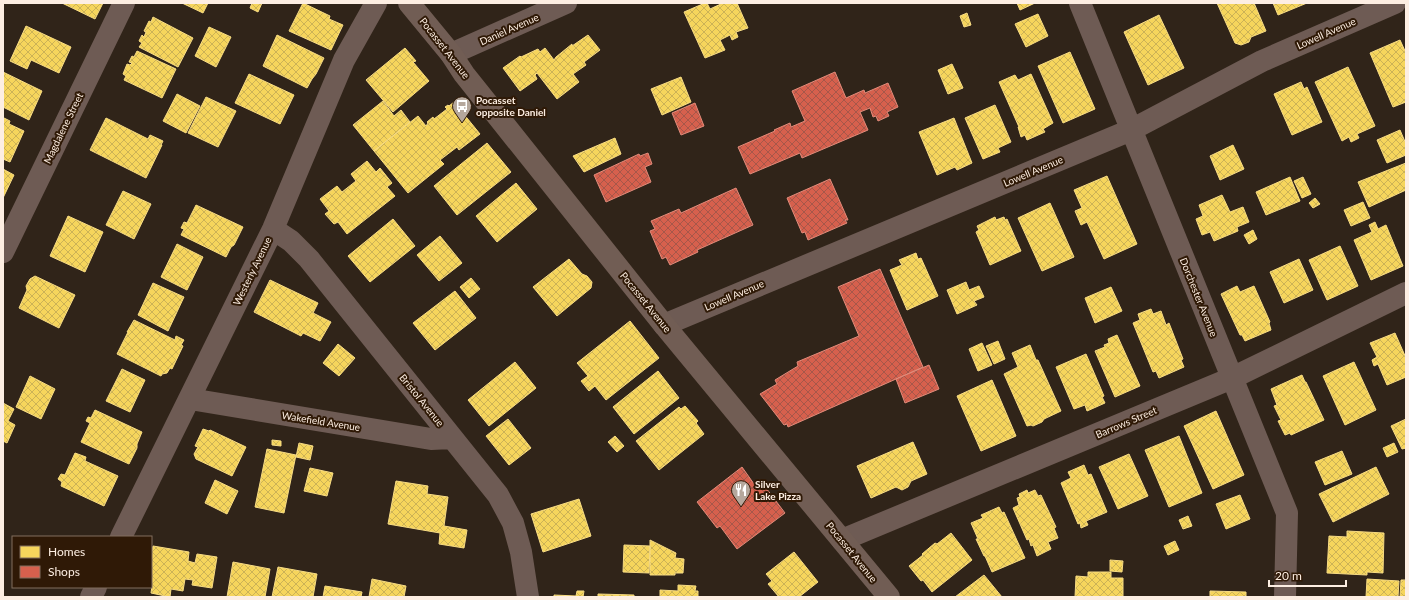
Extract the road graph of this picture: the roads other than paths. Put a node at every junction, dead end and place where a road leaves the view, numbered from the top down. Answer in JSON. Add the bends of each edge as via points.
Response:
{"nodes":[{"id":1,"x":124,"y":3,"type":"edge"},
{"id":2,"x":376,"y":3,"type":"edge"},
{"id":3,"x":409,"y":3,"type":"edge"},
{"id":4,"x":566,"y":3,"type":"edge"},
{"id":5,"x":1080,"y":3,"type":"edge"},
{"id":6,"x":1395,"y":3,"type":"edge"},
{"id":7,"x":451,"y":54,"type":"junction"},
{"id":8,"x":1131,"y":130,"type":"junction"},
{"id":9,"x":273,"y":229,"type":"junction"},
{"id":10,"x":3,"y":252,"type":"edge"},
{"id":11,"x":1406,"y":293,"type":"edge"},
{"id":12,"x":664,"y":325,"type":"junction"},
{"id":13,"x":1232,"y":378,"type":"junction"},
{"id":14,"x":190,"y":398,"type":"junction"},
{"id":15,"x":452,"y":438,"type":"junction"},
{"id":16,"x":121,"y":536,"type":"edge"},
{"id":17,"x":842,"y":540,"type":"junction"},
{"id":18,"x":96,"y":588,"type":"edge"},
{"id":19,"x":91,"y":597,"type":"edge"},
{"id":20,"x":528,"y":597,"type":"edge"},
{"id":21,"x":889,"y":597,"type":"edge"},
{"id":22,"x":1285,"y":597,"type":"edge"}],
"edges":[{"from":1,"to":10,"type":"street","name":"Magdalene Street"},
{"from":2,"to":9,"type":"street","name":"Westerly Avenue","via":[[344,60]]},
{"from":3,"to":7,"type":"main road","name":"Pocasset Avenue"},
{"from":4,"to":7,"type":"street","name":"Daniel Avenue"},
{"from":5,"to":8,"type":"street","name":"Dorchester Avenue"},
{"from":6,"to":8,"type":"street","name":"Lowell Avenue","via":[[1262,61]]},
{"from":7,"to":12,"type":"main road","name":"Pocasset Avenue","via":[[464,74]]},
{"from":8,"to":12,"type":"street","name":"Lowell Avenue"},
{"from":8,"to":13,"type":"street","name":"Dorchester Avenue"},
{"from":9,"to":14,"type":"street","name":"Westerly Avenue"},
{"from":9,"to":15,"type":"street","name":"Bristol Avenue","via":[[291,241],[309,259]]},
{"from":11,"to":13,"type":"street","name":"Barrows Street"},
{"from":12,"to":17,"type":"main road","name":"Pocasset Avenue"},
{"from":13,"to":17,"type":"street","name":"Barrows Street"},
{"from":13,"to":22,"type":"street","name":"Dorchester Avenue","via":[[1287,513]]},
{"from":14,"to":15,"type":"street","name":"Wakefield Avenue","via":[[431,439]]},
{"from":14,"to":16,"type":"street","name":"Westerly Avenue"},
{"from":15,"to":20,"type":"street","name":"Bristol Avenue","via":[[498,495],[513,523],[521,552]]},
{"from":17,"to":21,"type":"main road","name":"Pocasset Avenue"},
{"from":18,"to":19,"type":"street"}]}
